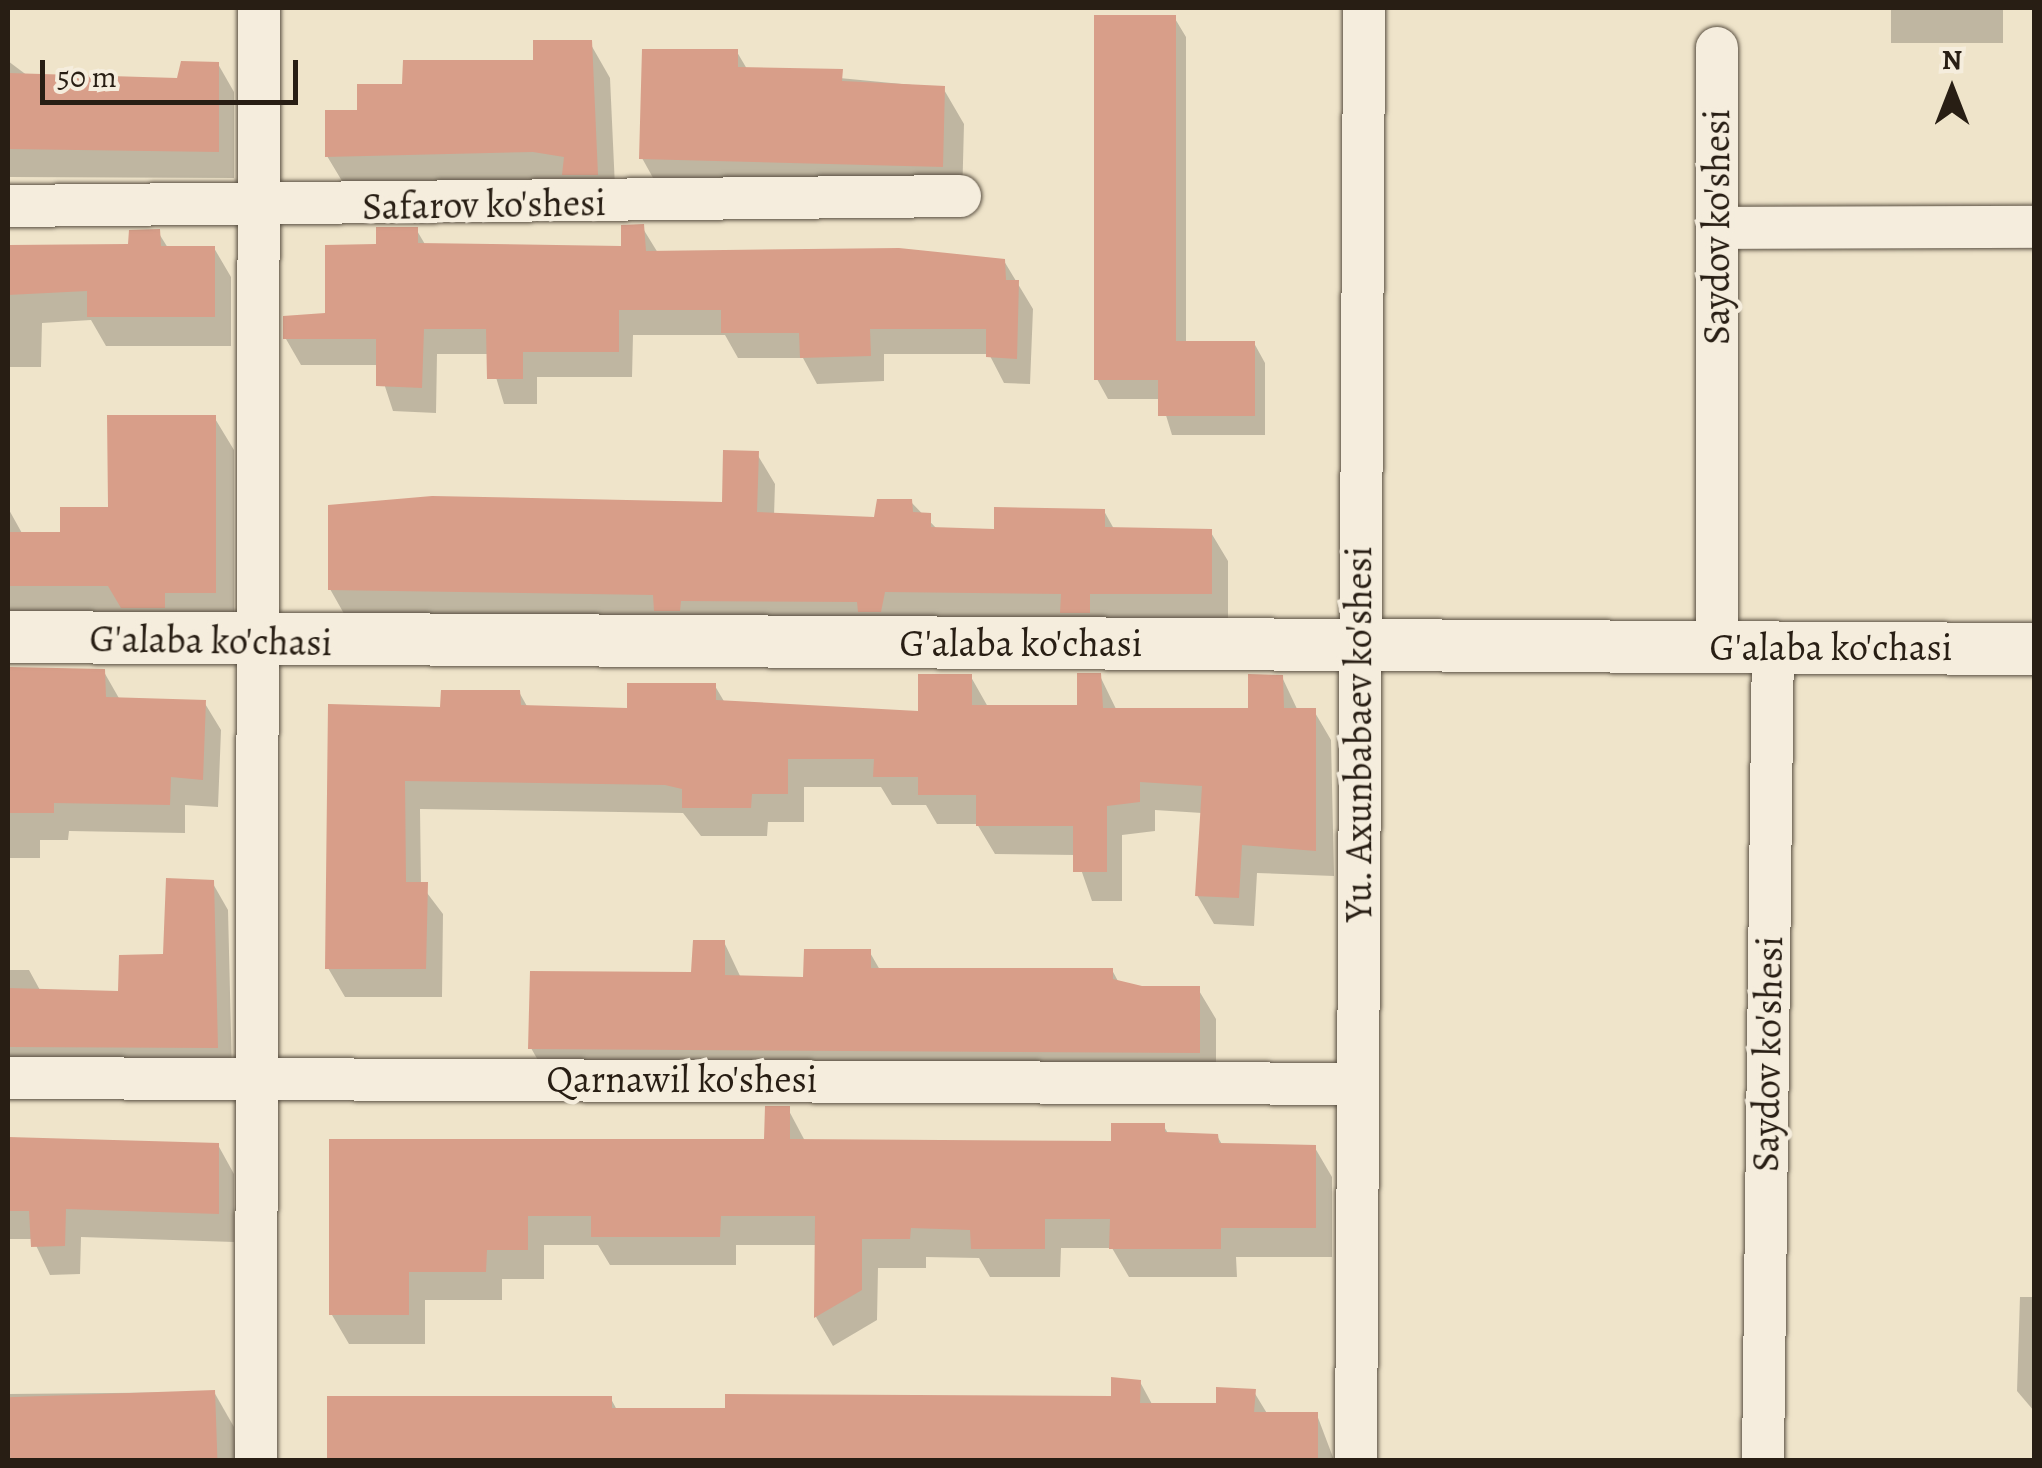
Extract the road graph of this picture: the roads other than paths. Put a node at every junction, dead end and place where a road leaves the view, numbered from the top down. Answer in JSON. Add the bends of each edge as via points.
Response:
{"nodes":[{"id":1,"x":259,"y":8,"type":"edge"},
{"id":2,"x":1364,"y":8,"type":"edge"},
{"id":3,"x":1717,"y":48,"type":"dead end"},
{"id":4,"x":960,"y":196,"type":"dead end"},
{"id":5,"x":8,"y":206,"type":"edge"},
{"id":6,"x":262,"y":209,"type":"junction"},
{"id":7,"x":2034,"y":227,"type":"edge"},
{"id":8,"x":1717,"y":228,"type":"junction"},
{"id":9,"x":8,"y":638,"type":"edge"},
{"id":10,"x":258,"y":643,"type":"junction"},
{"id":11,"x":1360,"y":644,"type":"junction"},
{"id":12,"x":1717,"y":647,"type":"junction"},
{"id":13,"x":1773,"y":647,"type":"junction"},
{"id":14,"x":2034,"y":649,"type":"edge"},
{"id":15,"x":257,"y":1077,"type":"junction"},
{"id":16,"x":8,"y":1078,"type":"edge"},
{"id":17,"x":1357,"y":1084,"type":"junction"},
{"id":18,"x":256,"y":1460,"type":"edge"},
{"id":19,"x":1356,"y":1460,"type":"edge"},
{"id":20,"x":1763,"y":1460,"type":"edge"}],
"edges":[{"from":1,"to":6,"type":"street"},
{"from":2,"to":11,"type":"street","name":"Yu. Axunbabaev ko'shesi"},
{"from":3,"to":8,"type":"street","name":"Saydov ko'shesi"},
{"from":4,"to":6,"type":"street","name":"Safarov ko'shesi"},
{"from":5,"to":6,"type":"street","name":"Safarov ko'shesi"},
{"from":6,"to":10,"type":"street"},
{"from":7,"to":8,"type":"street"},
{"from":8,"to":12,"type":"street","name":"Saydov ko'shesi"},
{"from":9,"to":10,"type":"street","name":"G'alaba ko'chasi"},
{"from":10,"to":11,"type":"street","name":"G'alaba ko'chasi"},
{"from":10,"to":15,"type":"street"},
{"from":11,"to":12,"type":"street","name":"G'alaba ko'chasi"},
{"from":11,"to":17,"type":"street","name":"Yu. Axunbabaev ko'shesi"},
{"from":12,"to":13,"type":"street","name":"G'alaba ko'chasi"},
{"from":13,"to":14,"type":"street","name":"G'alaba ko'chasi"},
{"from":13,"to":20,"type":"street","name":"Saydov ko'shesi"},
{"from":15,"to":16,"type":"street","name":"Qarnawil ko'shesi"},
{"from":15,"to":17,"type":"street","name":"Qarnawil ko'shesi"},
{"from":15,"to":18,"type":"street"},
{"from":17,"to":19,"type":"street","name":"Yu. Axunbabaev ko'shesi"}]}
